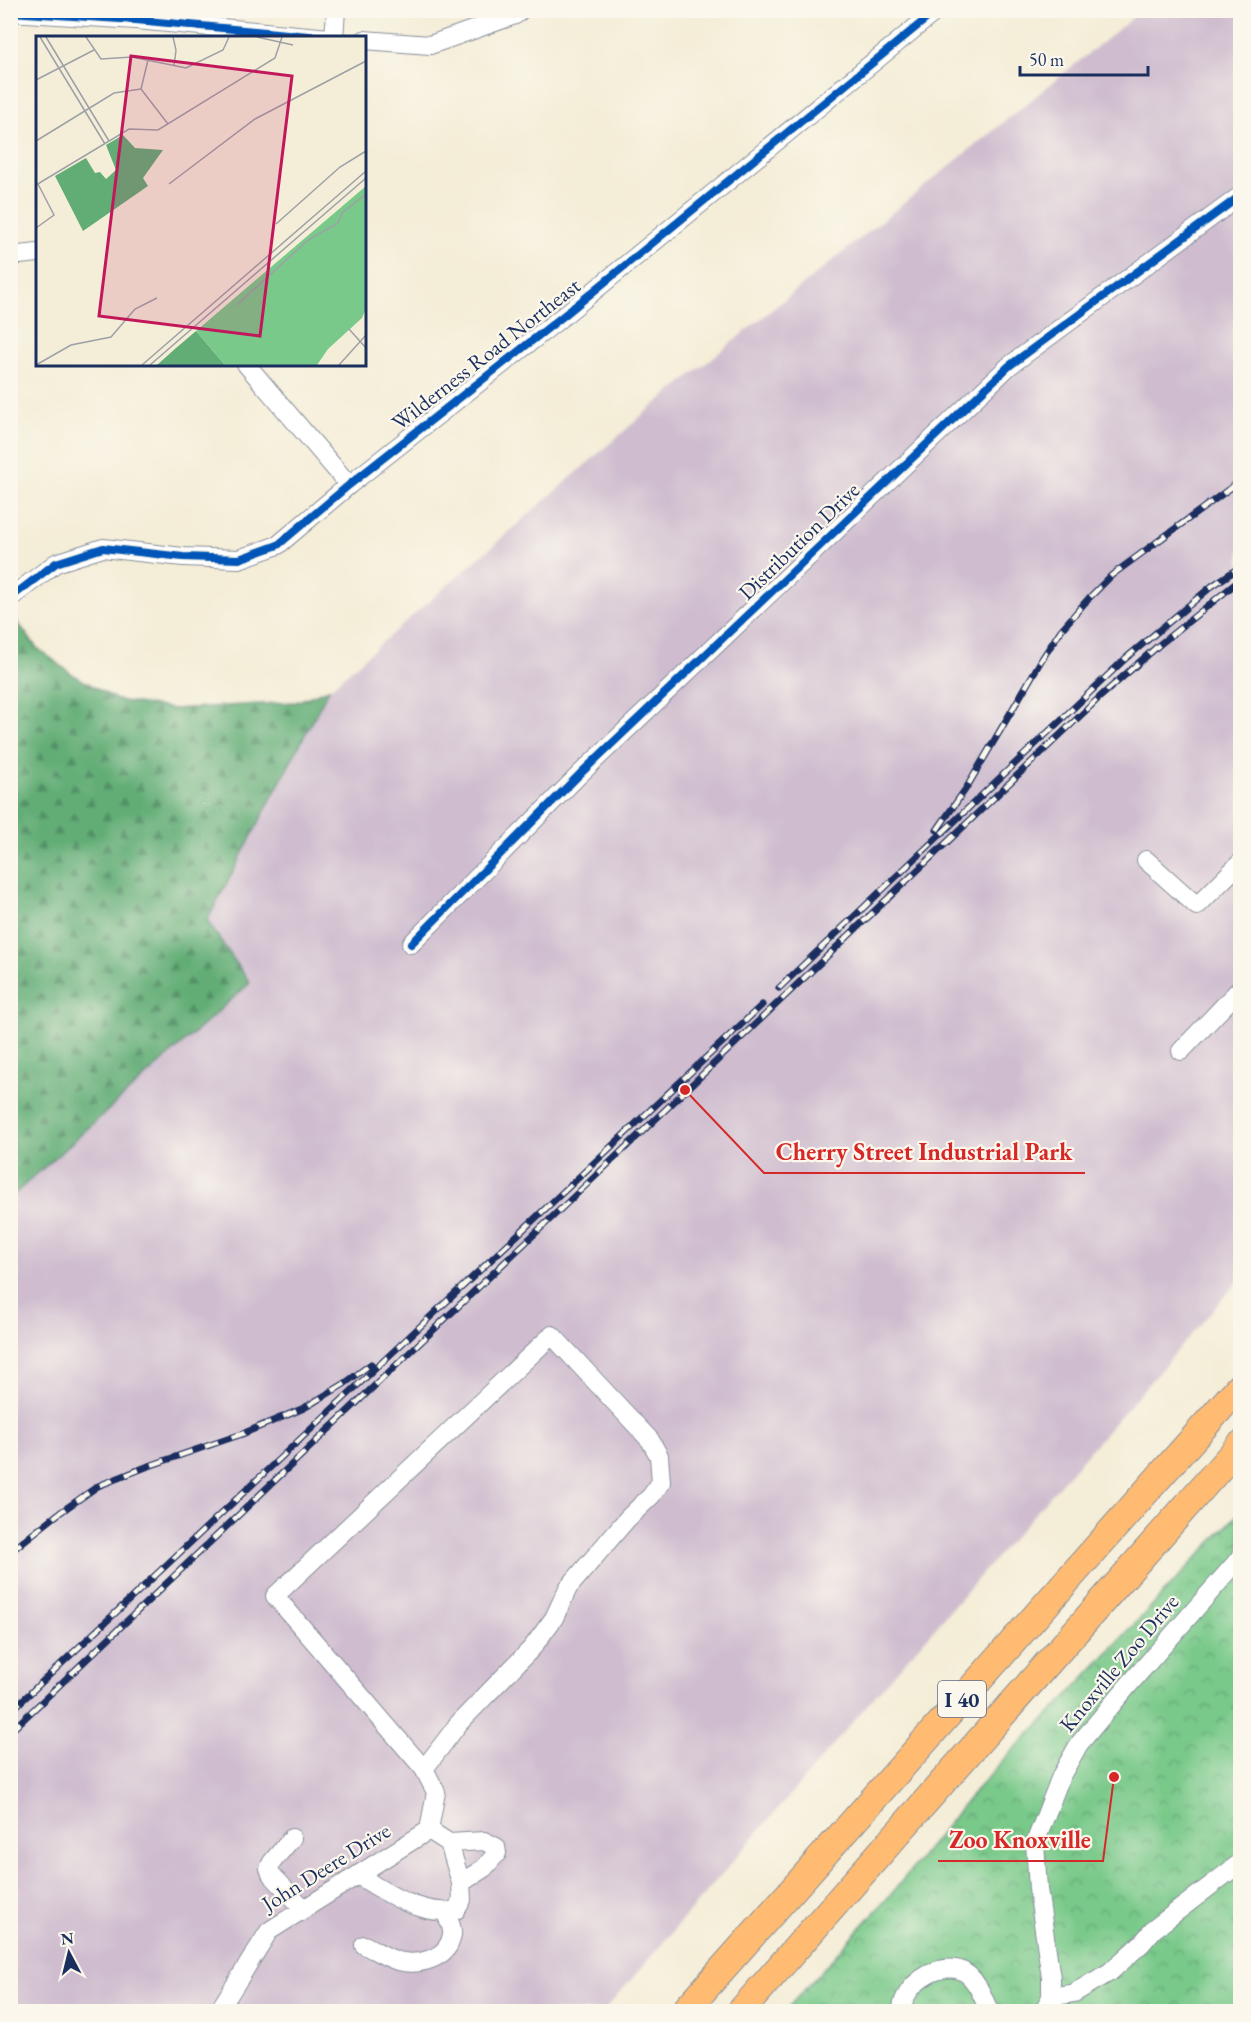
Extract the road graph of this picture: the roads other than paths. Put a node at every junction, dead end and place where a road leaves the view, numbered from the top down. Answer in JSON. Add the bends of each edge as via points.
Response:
{"nodes":[{"id":1,"x":336,"y":10,"type":"edge"},
{"id":2,"x":521,"y":10,"type":"edge"},
{"id":3,"x":937,"y":10,"type":"edge"},
{"id":4,"x":10,"y":12,"type":"edge"},
{"id":5,"x":135,"y":28,"type":"edge"},
{"id":6,"x":293,"y":36,"type":"edge"},
{"id":7,"x":332,"y":36,"type":"edge"},
{"id":8,"x":366,"y":40,"type":"edge"},
{"id":9,"x":1240,"y":196,"type":"edge"},
{"id":10,"x":36,"y":253,"type":"edge"},
{"id":11,"x":10,"y":256,"type":"edge"},
{"id":12,"x":248,"y":366,"type":"edge"},
{"id":13,"x":349,"y":485,"type":"junction"},
{"id":14,"x":10,"y":598,"type":"edge"},
{"id":15,"x":1146,"y":860,"type":"dead end"},
{"id":16,"x":1240,"y":864,"type":"edge"},
{"id":17,"x":411,"y":944,"type":"dead end"},
{"id":18,"x":1240,"y":989,"type":"edge"},
{"id":19,"x":1181,"y":1051,"type":"dead end"},
{"id":20,"x":1240,"y":1386,"type":"edge"},
{"id":21,"x":1240,"y":1445,"type":"edge"},
{"id":22,"x":1240,"y":1558,"type":"edge"},
{"id":23,"x":424,"y":1769,"type":"junction"},
{"id":24,"x":429,"y":1830,"type":"junction"},
{"id":25,"x":292,"y":1838,"type":"dead end"},
{"id":26,"x":451,"y":1851,"type":"junction"},
{"id":27,"x":1240,"y":1863,"type":"edge"},
{"id":28,"x":358,"y":1875,"type":"junction"},
{"id":29,"x":461,"y":1883,"type":"junction"},
{"id":30,"x":304,"y":1909,"type":"junction"},
{"id":31,"x":445,"y":1912,"type":"junction"},
{"id":32,"x":364,"y":1945,"type":"dead end"},
{"id":33,"x":1047,"y":2004,"type":"edge"},
{"id":34,"x":218,"y":2012,"type":"edge"},
{"id":35,"x":684,"y":2012,"type":"edge"},
{"id":36,"x":740,"y":2012,"type":"edge"},
{"id":37,"x":901,"y":2012,"type":"edge"},
{"id":38,"x":989,"y":2012,"type":"edge"}],
"edges":[{"from":1,"to":7,"type":"street"},
{"from":2,"to":8,"type":"street","via":[[430,45]]},
{"from":3,"to":13,"type":"street","name":"Wilderness Road Northeast","via":[[567,313]]},
{"from":4,"to":5,"type":"street"},
{"from":5,"to":6,"type":"street"},
{"from":9,"to":17,"type":"street","name":"Distribution Drive","via":[[1009,366],[580,774]]},
{"from":10,"to":11,"type":"street"},
{"from":12,"to":13,"type":"street"},
{"from":13,"to":14,"type":"street","name":"Wilderness Road Northeast","via":[[278,545],[239,559],[103,548],[56,563]]},
{"from":15,"to":16,"type":"street","via":[[1197,906]]},
{"from":18,"to":19,"type":"street"},
{"from":20,"to":35,"type":"highway","number":"I 40"},
{"from":21,"to":36,"type":"highway","number":"I 40"},
{"from":22,"to":33,"type":"street","name":"Knoxville Zoo Drive","via":[[1079,1744],[1061,1776],[1035,1843],[1051,1978]]},
{"from":23,"to":23,"type":"street","via":[[459,1723],[532,1648],[554,1618],[568,1587],[661,1482],[659,1456],[650,1440],[552,1335],[275,1596]]},
{"from":23,"to":24,"type":"street","via":[[436,1792]]},
{"from":24,"to":26,"type":"street"},
{"from":24,"to":28,"type":"street","name":"John Deere Drive"},
{"from":25,"to":30,"type":"street","via":[[269,1868]]},
{"from":26,"to":29,"type":"street"},
{"from":26,"to":29,"type":"street","via":[[475,1841],[487,1841],[496,1847],[497,1853],[484,1868]]},
{"from":27,"to":33,"type":"street","via":[[1154,1929],[1110,1972]]},
{"from":28,"to":30,"type":"street","name":"John Deere Drive"},
{"from":28,"to":31,"type":"street","via":[[429,1911]]},
{"from":29,"to":31,"type":"street","via":[[462,1900],[456,1910]]},
{"from":30,"to":34,"type":"street","name":"John Deere Drive","via":[[269,1931]]},
{"from":31,"to":32,"type":"street","via":[[452,1936],[443,1951],[423,1963],[398,1961]]},
{"from":37,"to":38,"type":"street","via":[[916,1982],[938,1969],[961,1971],[979,1988]]}]}
